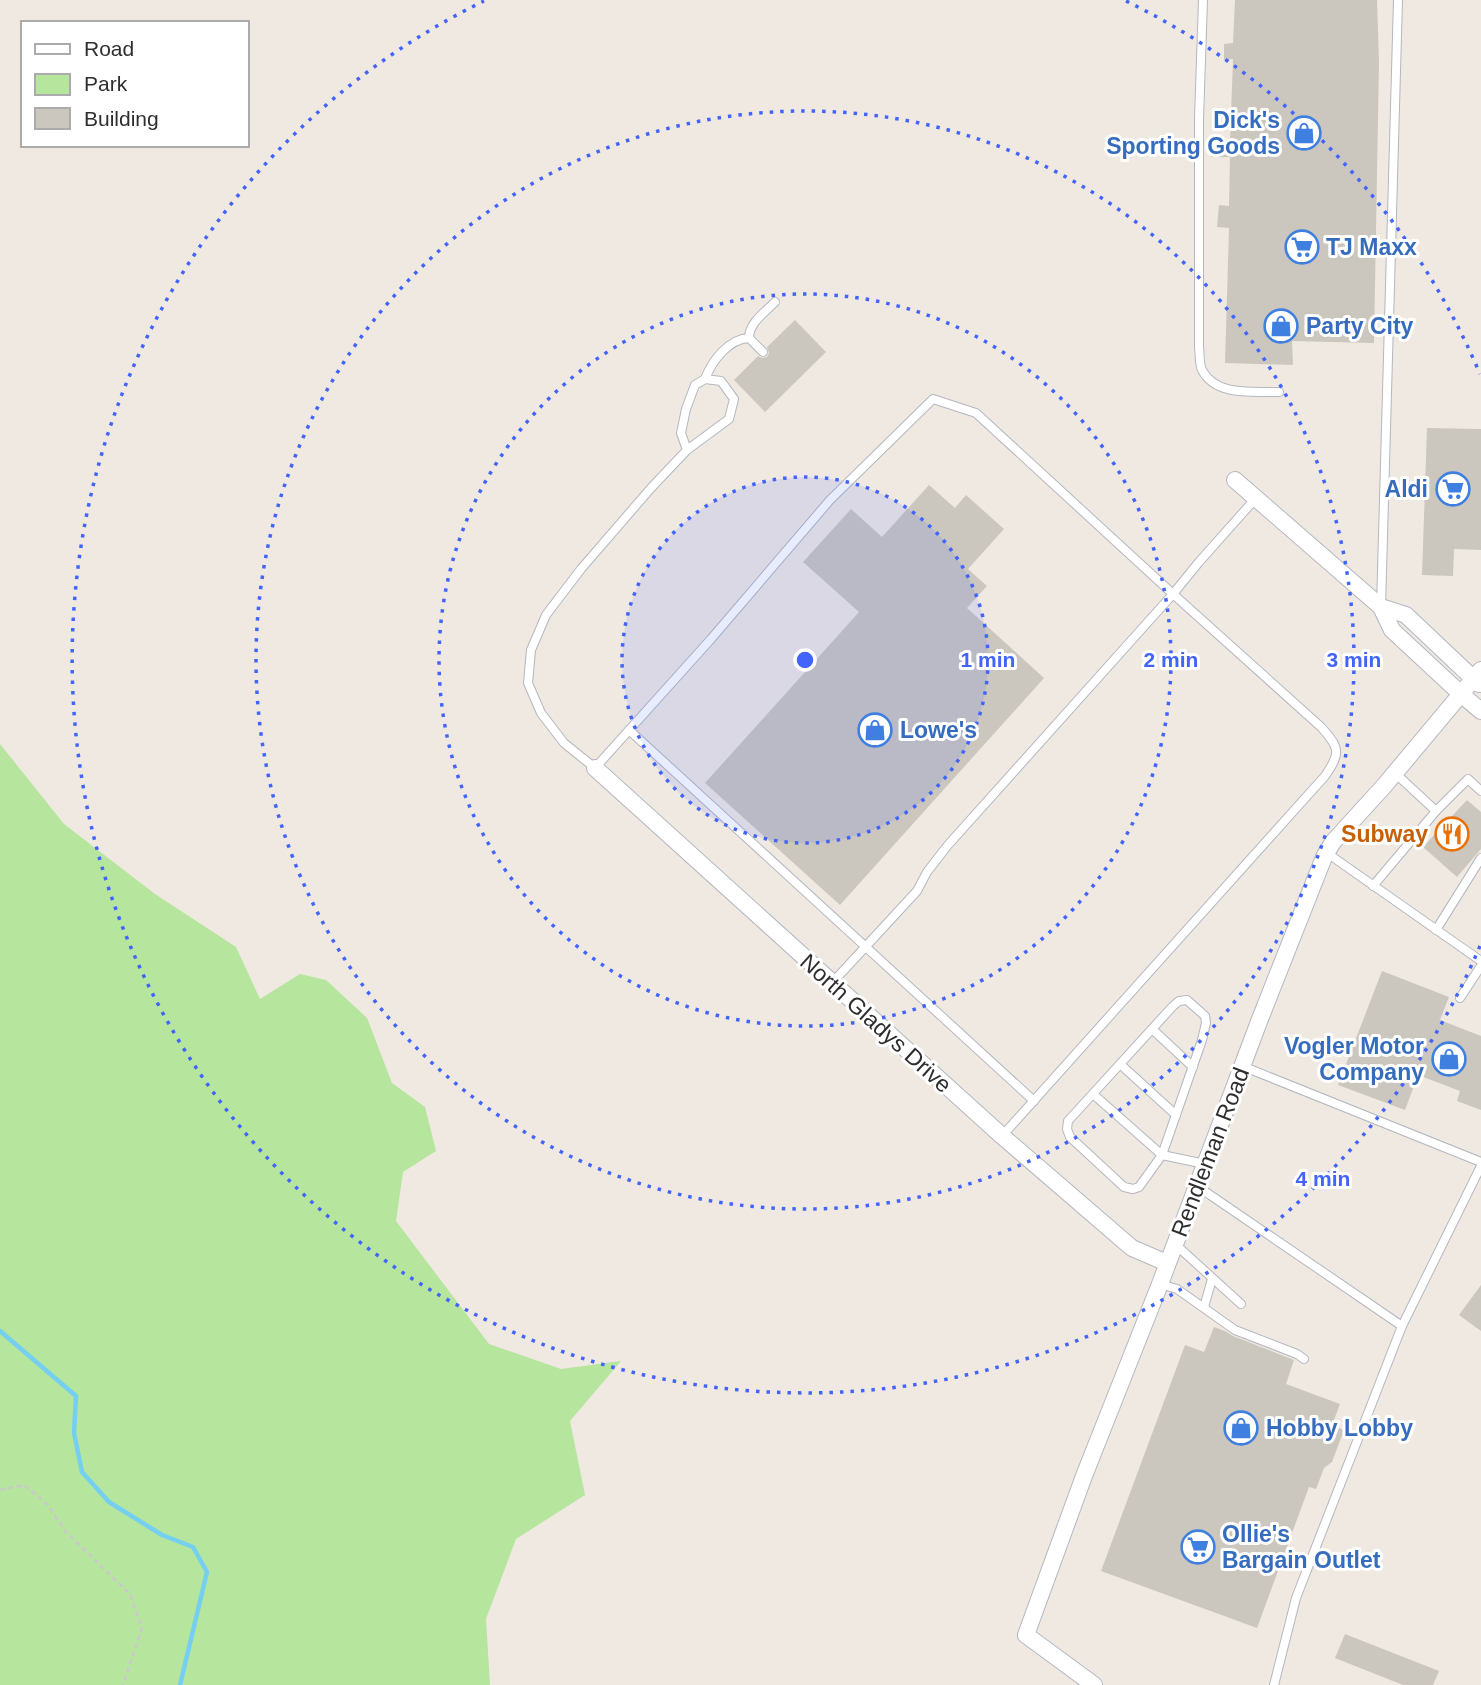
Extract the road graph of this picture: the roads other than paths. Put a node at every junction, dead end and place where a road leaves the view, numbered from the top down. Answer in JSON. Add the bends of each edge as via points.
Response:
{"nodes":[{"id":1,"x":1203,"y":0,"type":"edge"},
{"id":2,"x":1398,"y":0,"type":"edge"},
{"id":3,"x":775,"y":302,"type":"dead end"},
{"id":4,"x":749,"y":338,"type":"junction"},
{"id":5,"x":763,"y":352,"type":"dead end"},
{"id":6,"x":705,"y":379,"type":"junction"},
{"id":7,"x":1279,"y":391,"type":"dead end"},
{"id":8,"x":687,"y":450,"type":"junction"},
{"id":9,"x":1235,"y":480,"type":"dead end"},
{"id":10,"x":1256,"y":498,"type":"junction"},
{"id":11,"x":1172,"y":594,"type":"junction"},
{"id":12,"x":1381,"y":607,"type":"junction"},
{"id":13,"x":1478,"y":678,"type":"edge"},
{"id":14,"x":1461,"y":695,"type":"junction"},
{"id":15,"x":1481,"y":711,"type":"edge"},
{"id":16,"x":629,"y":730,"type":"junction"},
{"id":17,"x":594,"y":768,"type":"junction"},
{"id":18,"x":1395,"y":773,"type":"junction"},
{"id":19,"x":1481,"y":790,"type":"edge"},
{"id":20,"x":1436,"y":811,"type":"junction"},
{"id":21,"x":1327,"y":853,"type":"junction"},
{"id":22,"x":1481,"y":859,"type":"edge"},
{"id":23,"x":1373,"y":886,"type":"junction"},
{"id":24,"x":1436,"y":930,"type":"junction"},
{"id":25,"x":865,"y":948,"type":"junction"},
{"id":26,"x":1481,"y":964,"type":"edge"},
{"id":27,"x":832,"y":983,"type":"junction"},
{"id":28,"x":1460,"y":998,"type":"dead end"},
{"id":29,"x":1152,"y":1029,"type":"junction"},
{"id":30,"x":1120,"y":1063,"type":"junction"},
{"id":31,"x":1242,"y":1066,"type":"junction"},
{"id":32,"x":1193,"y":1067,"type":"junction"},
{"id":33,"x":1093,"y":1094,"type":"junction"},
{"id":34,"x":1034,"y":1101,"type":"junction"},
{"id":35,"x":1176,"y":1115,"type":"junction"},
{"id":36,"x":1002,"y":1136,"type":"junction"},
{"id":37,"x":1162,"y":1155,"type":"junction"},
{"id":38,"x":1205,"y":1164,"type":"junction"},
{"id":39,"x":1481,"y":1164,"type":"edge"},
{"id":40,"x":1197,"y":1186,"type":"junction"},
{"id":41,"x":1175,"y":1244,"type":"junction"},
{"id":42,"x":1167,"y":1264,"type":"junction"},
{"id":43,"x":1212,"y":1279,"type":"junction"},
{"id":44,"x":1160,"y":1283,"type":"junction"},
{"id":45,"x":1241,"y":1304,"type":"dead end"},
{"id":46,"x":1204,"y":1307,"type":"junction"},
{"id":47,"x":1402,"y":1326,"type":"junction"},
{"id":48,"x":1304,"y":1359,"type":"dead end"},
{"id":49,"x":1094,"y":1685,"type":"edge"},
{"id":50,"x":1274,"y":1685,"type":"edge"}],
"edges":[{"from":1,"to":7,"type":"lane","via":[[1201,369],[1217,386],[1230,390]]},
{"from":2,"to":12,"type":"lane"},
{"from":3,"to":4,"type":"lane","via":[[751,326]]},
{"from":4,"to":5,"type":"lane"},
{"from":4,"to":6,"type":"lane","via":[[740,338],[723,351]]},
{"from":6,"to":8,"type":"lane","via":[[695,385],[686,408],[681,433]]},
{"from":6,"to":8,"type":"lane","via":[[721,381],[734,399],[729,419]]},
{"from":8,"to":17,"type":"lane","via":[[581,569],[546,615],[531,650],[528,683],[541,713],[564,743]]},
{"from":9,"to":10,"type":"street"},
{"from":10,"to":11,"type":"lane"},
{"from":10,"to":12,"type":"street"},
{"from":11,"to":16,"type":"lane","via":[[976,413],[933,399],[830,500]]},
{"from":11,"to":25,"type":"lane","via":[[948,845],[917,891]]},
{"from":11,"to":34,"type":"lane","via":[[1321,727],[1337,748],[1337,757],[1325,776]]},
{"from":12,"to":13,"type":"street","via":[[1406,615]]},
{"from":12,"to":14,"type":"street","via":[[1392,630]]},
{"from":13,"to":14,"type":"street","name":"Rendleman Road"},
{"from":14,"to":15,"type":"street"},
{"from":14,"to":18,"type":"street","name":"Rendleman Road"},
{"from":16,"to":17,"type":"lane"},
{"from":16,"to":25,"type":"lane"},
{"from":17,"to":27,"type":"street","name":"North Gladys Drive"},
{"from":18,"to":20,"type":"lane"},
{"from":18,"to":21,"type":"street","name":"Rendleman Road"},
{"from":19,"to":20,"type":"lane","via":[[1468,779]]},
{"from":20,"to":23,"type":"lane"},
{"from":21,"to":23,"type":"lane"},
{"from":21,"to":31,"type":"street","name":"Rendleman Road"},
{"from":22,"to":24,"type":"lane"},
{"from":23,"to":24,"type":"lane"},
{"from":24,"to":26,"type":"lane"},
{"from":25,"to":27,"type":"lane"},
{"from":25,"to":34,"type":"lane"},
{"from":26,"to":28,"type":"lane"},
{"from":27,"to":36,"type":"street","name":"North Gladys Drive"},
{"from":29,"to":30,"type":"lane"},
{"from":29,"to":32,"type":"lane"},
{"from":29,"to":32,"type":"lane","via":[[1179,1001],[1187,1000],[1205,1016]]},
{"from":30,"to":33,"type":"lane"},
{"from":30,"to":35,"type":"lane"},
{"from":31,"to":38,"type":"street","name":"Rendleman Road"},
{"from":31,"to":39,"type":"lane"},
{"from":32,"to":35,"type":"lane"},
{"from":33,"to":37,"type":"lane"},
{"from":33,"to":37,"type":"lane","via":[[1068,1121],[1067,1129],[1124,1187],[1139,1187]]},
{"from":34,"to":36,"type":"lane"},
{"from":35,"to":37,"type":"lane"},
{"from":36,"to":42,"type":"street","name":"North Gladys Drive","via":[[1132,1248]]},
{"from":37,"to":38,"type":"lane"},
{"from":38,"to":40,"type":"street","name":"Rendleman Road"},
{"from":39,"to":47,"type":"lane"},
{"from":40,"to":41,"type":"street","name":"Rendleman Road"},
{"from":40,"to":47,"type":"lane"},
{"from":41,"to":42,"type":"street","name":"Rendleman Road"},
{"from":41,"to":43,"type":"lane"},
{"from":42,"to":44,"type":"street","name":"Rendleman Road"},
{"from":43,"to":45,"type":"lane"},
{"from":43,"to":46,"type":"lane"},
{"from":44,"to":46,"type":"lane"},
{"from":44,"to":49,"type":"street","name":"Rendleman Road","via":[[1026,1635]]},
{"from":46,"to":48,"type":"lane","via":[[1235,1330]]},
{"from":47,"to":50,"type":"lane","via":[[1296,1598]]}]}
